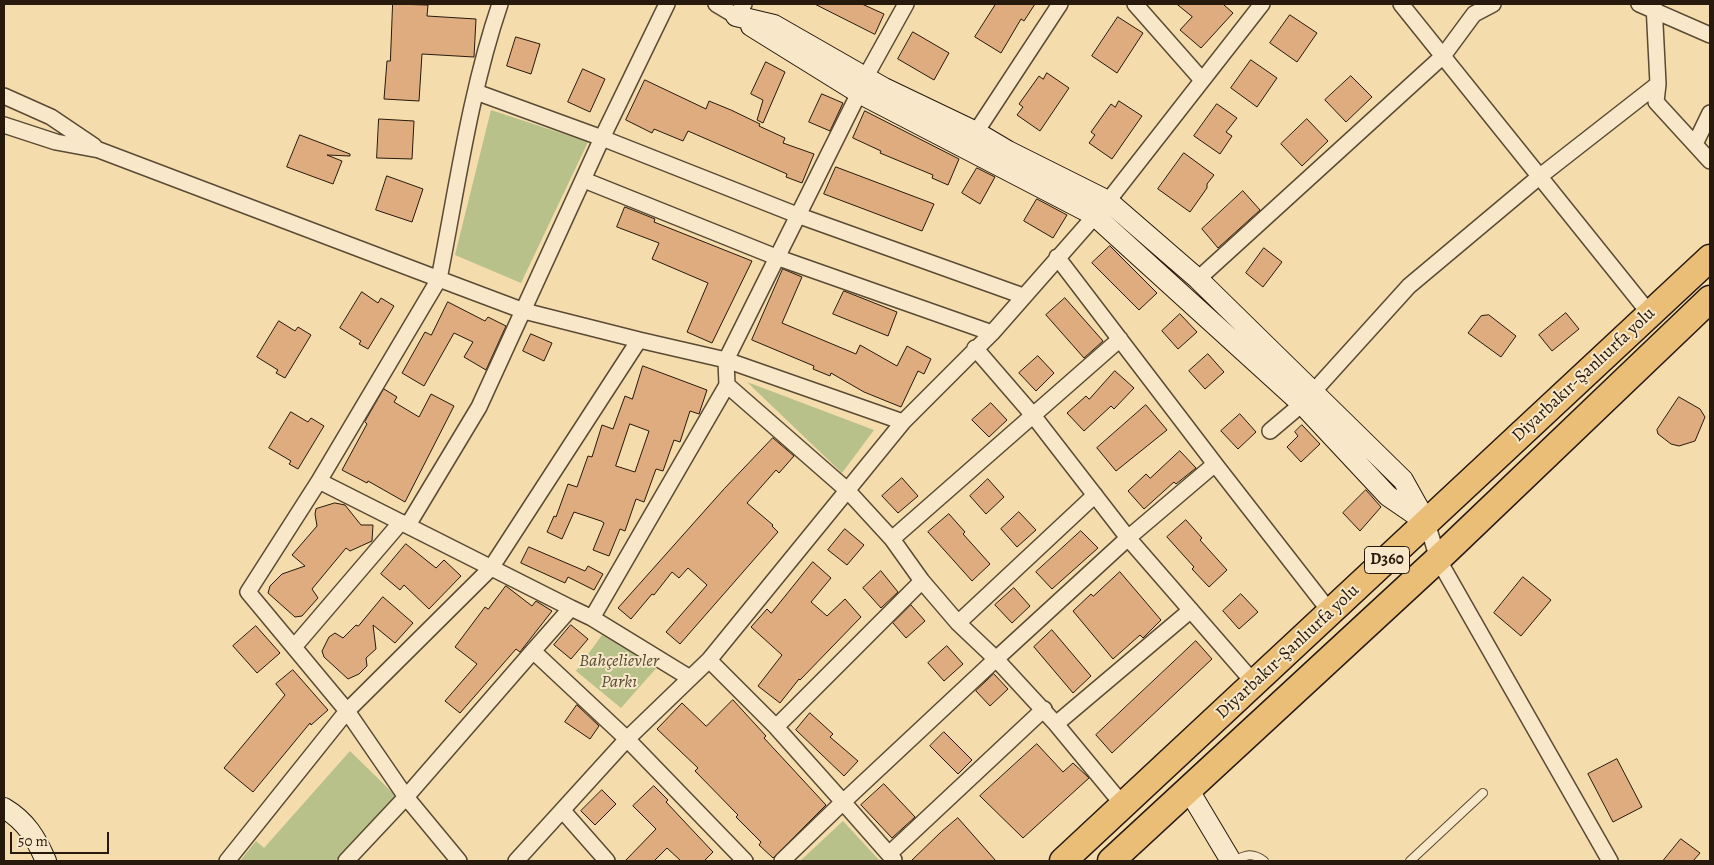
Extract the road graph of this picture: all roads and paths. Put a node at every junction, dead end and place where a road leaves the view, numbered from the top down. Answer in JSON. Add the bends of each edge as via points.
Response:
{"nodes":[{"id":1,"x":500,"y":4,"type":"edge"},
{"id":2,"x":667,"y":4,"type":"edge"},
{"id":3,"x":716,"y":4,"type":"edge"},
{"id":4,"x":906,"y":4,"type":"edge"},
{"id":5,"x":1060,"y":4,"type":"edge"},
{"id":6,"x":1135,"y":4,"type":"edge"},
{"id":7,"x":1262,"y":4,"type":"edge"},
{"id":8,"x":1401,"y":4,"type":"edge"},
{"id":9,"x":1493,"y":4,"type":"edge"},
{"id":10,"x":1639,"y":4,"type":"edge"},
{"id":11,"x":1654,"y":7,"type":"edge"},
{"id":12,"x":740,"y":10,"type":"edge"},
{"id":13,"x":1710,"y":35,"type":"edge"},
{"id":14,"x":1443,"y":56,"type":"junction"},
{"id":15,"x":1202,"y":80,"type":"junction"},
{"id":16,"x":1658,"y":84,"type":"junction"},
{"id":17,"x":862,"y":86,"type":"junction"},
{"id":18,"x":476,"y":92,"type":"junction"},
{"id":19,"x":4,"y":96,"type":"edge"},
{"id":20,"x":1710,"y":113,"type":"edge"},
{"id":21,"x":4,"y":125,"type":"edge"},
{"id":22,"x":976,"y":132,"type":"junction"},
{"id":23,"x":602,"y":138,"type":"junction"},
{"id":24,"x":1695,"y":144,"type":"junction"},
{"id":25,"x":99,"y":150,"type":"junction"},
{"id":26,"x":1710,"y":161,"type":"edge"},
{"id":27,"x":1539,"y":177,"type":"junction"},
{"id":28,"x":584,"y":180,"type":"junction"},
{"id":29,"x":1101,"y":208,"type":"junction"},
{"id":30,"x":797,"y":215,"type":"junction"},
{"id":31,"x":776,"y":256,"type":"junction"},
{"id":32,"x":1057,"y":257,"type":"junction"},
{"id":33,"x":1710,"y":258,"type":"edge"},
{"id":34,"x":439,"y":279,"type":"junction"},
{"id":35,"x":1198,"y":279,"type":"junction"},
{"id":36,"x":1023,"y":296,"type":"junction"},
{"id":37,"x":1710,"y":299,"type":"edge"},
{"id":38,"x":524,"y":311,"type":"junction"},
{"id":39,"x":1650,"y":314,"type":"junction"},
{"id":40,"x":992,"y":333,"type":"junction"},
{"id":41,"x":1120,"y":339,"type":"junction"},
{"id":42,"x":639,"y":340,"type":"junction"},
{"id":43,"x":975,"y":348,"type":"junction"},
{"id":44,"x":726,"y":360,"type":"junction"},
{"id":45,"x":727,"y":385,"type":"junction"},
{"id":46,"x":1308,"y":397,"type":"junction"},
{"id":47,"x":1032,"y":414,"type":"junction"},
{"id":48,"x":903,"y":422,"type":"junction"},
{"id":49,"x":1270,"y":431,"type":"dead end"},
{"id":50,"x":1215,"y":464,"type":"junction"},
{"id":51,"x":320,"y":481,"type":"junction"},
{"id":52,"x":847,"y":490,"type":"junction"},
{"id":53,"x":1095,"y":494,"type":"junction"},
{"id":54,"x":405,"y":523,"type":"junction"},
{"id":55,"x":1427,"y":523,"type":"junction"},
{"id":56,"x":1128,"y":538,"type":"junction"},
{"id":57,"x":892,"y":539,"type":"junction"},
{"id":58,"x":1438,"y":559,"type":"junction"},
{"id":59,"x":491,"y":568,"type":"junction"},
{"id":60,"x":922,"y":581,"type":"junction"},
{"id":61,"x":571,"y":608,"type":"junction"},
{"id":62,"x":1191,"y":610,"type":"junction"},
{"id":63,"x":1331,"y":613,"type":"junction"},
{"id":64,"x":592,"y":618,"type":"junction"},
{"id":65,"x":958,"y":623,"type":"junction"},
{"id":66,"x":294,"y":647,"type":"junction"},
{"id":67,"x":533,"y":651,"type":"junction"},
{"id":68,"x":996,"y":659,"type":"junction"},
{"id":69,"x":708,"y":660,"type":"junction"},
{"id":70,"x":690,"y":678,"type":"junction"},
{"id":71,"x":1255,"y":684,"type":"junction"},
{"id":72,"x":1044,"y":709,"type":"junction"},
{"id":73,"x":347,"y":711,"type":"junction"},
{"id":74,"x":1056,"y":724,"type":"junction"},
{"id":75,"x":776,"y":727,"type":"junction"},
{"id":76,"x":627,"y":739,"type":"junction"},
{"id":77,"x":1188,"y":789,"type":"junction"},
{"id":78,"x":1483,"y":793,"type":"dead end"},
{"id":79,"x":406,"y":797,"type":"junction"},
{"id":80,"x":843,"y":802,"type":"junction"},
{"id":81,"x":1123,"y":805,"type":"junction"},
{"id":82,"x":4,"y":808,"type":"edge"},
{"id":83,"x":563,"y":811,"type":"junction"},
{"id":84,"x":892,"y":858,"type":"edge"},
{"id":85,"x":46,"y":861,"type":"edge"},
{"id":86,"x":227,"y":861,"type":"edge"},
{"id":87,"x":346,"y":861,"type":"edge"},
{"id":88,"x":459,"y":861,"type":"edge"},
{"id":89,"x":516,"y":861,"type":"edge"},
{"id":90,"x":607,"y":861,"type":"edge"},
{"id":91,"x":745,"y":861,"type":"edge"},
{"id":92,"x":782,"y":861,"type":"edge"},
{"id":93,"x":1063,"y":861,"type":"edge"},
{"id":94,"x":1111,"y":861,"type":"edge"},
{"id":95,"x":1232,"y":861,"type":"edge"},
{"id":96,"x":1264,"y":861,"type":"edge"},
{"id":97,"x":1410,"y":861,"type":"edge"},
{"id":98,"x":1610,"y":861,"type":"edge"}],
"edges":[{"from":1,"to":18,"type":"street"},
{"from":2,"to":23,"type":"street"},
{"from":3,"to":12,"type":"street"},
{"from":4,"to":17,"type":"street"},
{"from":5,"to":22,"type":"street"},
{"from":6,"to":15,"type":"street"},
{"from":7,"to":15,"type":"street"},
{"from":8,"to":14,"type":"street"},
{"from":9,"to":14,"type":"street","via":[[1474,14]]},
{"from":10,"to":11,"type":"street"},
{"from":11,"to":13,"type":"street"},
{"from":11,"to":16,"type":"street"},
{"from":12,"to":17,"type":"street","via":[[774,25]]},
{"from":14,"to":27,"type":"street"},
{"from":14,"to":35,"type":"street"},
{"from":15,"to":29,"type":"street"},
{"from":16,"to":24,"type":"street","via":[[1656,102]]},
{"from":16,"to":27,"type":"street"},
{"from":17,"to":22,"type":"street"},
{"from":17,"to":29,"type":"street"},
{"from":17,"to":30,"type":"street"},
{"from":18,"to":23,"type":"street"},
{"from":18,"to":34,"type":"street"},
{"from":19,"to":25,"type":"street","via":[[52,117]]},
{"from":20,"to":24,"type":"street"},
{"from":21,"to":25,"type":"street","via":[[56,142]]},
{"from":22,"to":29,"type":"street"},
{"from":23,"to":28,"type":"street"},
{"from":23,"to":30,"type":"street"},
{"from":24,"to":26,"type":"street"},
{"from":25,"to":34,"type":"street"},
{"from":27,"to":39,"type":"street"},
{"from":27,"to":46,"type":"street","via":[[1408,286]]},
{"from":28,"to":31,"type":"street"},
{"from":28,"to":38,"type":"street"},
{"from":29,"to":32,"type":"street"},
{"from":29,"to":35,"type":"street"},
{"from":29,"to":46,"type":"street"},
{"from":30,"to":31,"type":"street"},
{"from":30,"to":36,"type":"street"},
{"from":31,"to":40,"type":"street"},
{"from":31,"to":44,"type":"street"},
{"from":32,"to":36,"type":"street"},
{"from":32,"to":41,"type":"street"},
{"from":33,"to":39,"type":"highway","name":"Diyarbakır-Şanlıurfa yolu","number":"D360"},
{"from":34,"to":38,"type":"street"},
{"from":34,"to":51,"type":"street"},
{"from":35,"to":46,"type":"street"},
{"from":36,"to":40,"type":"street"},
{"from":37,"to":58,"type":"highway","name":"Diyarbakır-Şanlıurfa yolu","number":"D360"},
{"from":38,"to":42,"type":"street"},
{"from":38,"to":54,"type":"street","via":[[479,407]]},
{"from":39,"to":55,"type":"highway","name":"Diyarbakır-Şanlıurfa yolu","number":"D360"},
{"from":40,"to":43,"type":"street"},
{"from":41,"to":47,"type":"street"},
{"from":41,"to":50,"type":"street"},
{"from":42,"to":44,"type":"street"},
{"from":42,"to":59,"type":"street"},
{"from":43,"to":47,"type":"street"},
{"from":43,"to":48,"type":"street"},
{"from":44,"to":45,"type":"street"},
{"from":44,"to":48,"type":"street"},
{"from":45,"to":52,"type":"street"},
{"from":45,"to":64,"type":"street"},
{"from":46,"to":49,"type":"street"},
{"from":46,"to":55,"type":"street","via":[[1403,480]]},
{"from":47,"to":53,"type":"street"},
{"from":47,"to":57,"type":"street"},
{"from":48,"to":52,"type":"street"},
{"from":50,"to":56,"type":"street"},
{"from":50,"to":63,"type":"street"},
{"from":51,"to":54,"type":"street"},
{"from":51,"to":66,"type":"street","via":[[248,592]]},
{"from":52,"to":57,"type":"street"},
{"from":52,"to":69,"type":"street"},
{"from":53,"to":56,"type":"street"},
{"from":53,"to":65,"type":"street"},
{"from":54,"to":59,"type":"street"},
{"from":54,"to":66,"type":"street"},
{"from":55,"to":58,"type":"street"},
{"from":55,"to":63,"type":"highway","name":"Diyarbakır-Şanlıurfa yolu","number":"D360"},
{"from":56,"to":62,"type":"street"},
{"from":56,"to":68,"type":"street"},
{"from":57,"to":60,"type":"street"},
{"from":58,"to":77,"type":"highway","name":"Diyarbakır-Şanlıurfa yolu","number":"D360"},
{"from":58,"to":98,"type":"street"},
{"from":59,"to":61,"type":"street"},
{"from":59,"to":73,"type":"street"},
{"from":60,"to":65,"type":"street"},
{"from":60,"to":75,"type":"street"},
{"from":61,"to":64,"type":"street"},
{"from":61,"to":67,"type":"street"},
{"from":62,"to":71,"type":"street"},
{"from":62,"to":74,"type":"street"},
{"from":63,"to":71,"type":"highway","name":"Diyarbakır-Şanlıurfa yolu","number":"D360"},
{"from":64,"to":70,"type":"street"},
{"from":65,"to":68,"type":"street"},
{"from":66,"to":73,"type":"street"},
{"from":67,"to":76,"type":"street"},
{"from":67,"to":79,"type":"street"},
{"from":68,"to":72,"type":"street"},
{"from":68,"to":80,"type":"street"},
{"from":69,"to":70,"type":"street"},
{"from":69,"to":75,"type":"street"},
{"from":70,"to":76,"type":"street"},
{"from":71,"to":81,"type":"highway","name":"Diyarbakır-Şanlıurfa yolu","number":"D360"},
{"from":72,"to":74,"type":"street"},
{"from":72,"to":84,"type":"street"},
{"from":73,"to":79,"type":"street"},
{"from":73,"to":86,"type":"street"},
{"from":74,"to":81,"type":"street"},
{"from":75,"to":80,"type":"street"},
{"from":76,"to":83,"type":"street"},
{"from":76,"to":91,"type":"street"},
{"from":77,"to":94,"type":"highway","name":"Diyarbakır-Şanlıurfa yolu","number":"D360"},
{"from":77,"to":95,"type":"street"},
{"from":78,"to":97,"type":"lane"},
{"from":79,"to":87,"type":"street"},
{"from":79,"to":88,"type":"street"},
{"from":80,"to":84,"type":"street"},
{"from":80,"to":92,"type":"street"},
{"from":81,"to":93,"type":"highway","name":"Diyarbakır-Şanlıurfa yolu","number":"D360"},
{"from":82,"to":85,"type":"street","via":[[19,817],[37,839]]},
{"from":83,"to":89,"type":"street"},
{"from":83,"to":90,"type":"street"},
{"from":95,"to":96,"type":"lane","via":[[1248,854]]}]}
